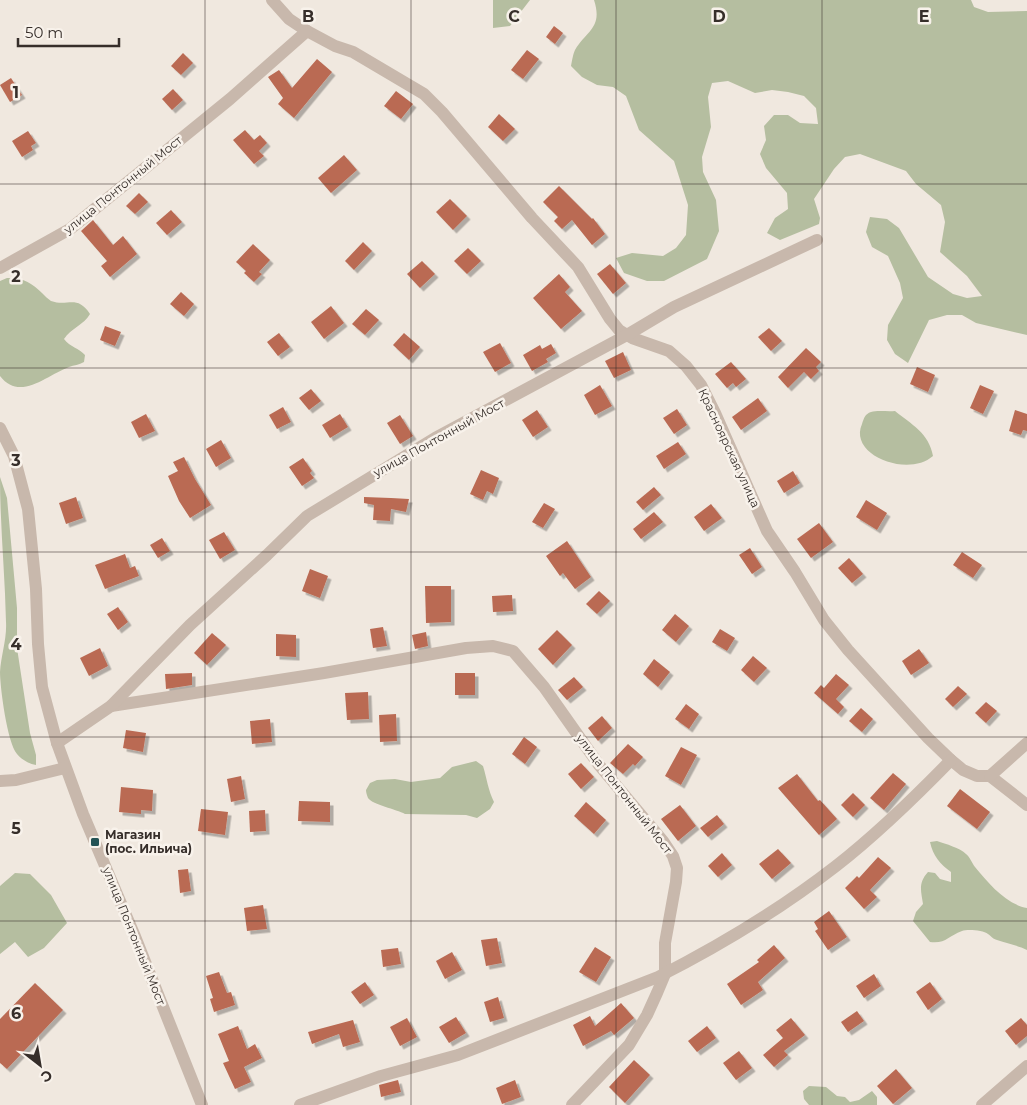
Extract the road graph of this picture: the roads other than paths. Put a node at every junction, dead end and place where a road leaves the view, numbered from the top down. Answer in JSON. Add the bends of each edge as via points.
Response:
{"nodes":[{"id":1,"x":272,"y":0,"type":"edge"},
{"id":2,"x":307,"y":31,"type":"junction"},
{"id":3,"x":817,"y":240,"type":"dead end"},
{"id":4,"x":0,"y":268,"type":"edge"},
{"id":5,"x":627,"y":335,"type":"junction"},
{"id":6,"x":0,"y":428,"type":"edge"},
{"id":7,"x":111,"y":706,"type":"junction"},
{"id":8,"x":57,"y":743,"type":"junction"},
{"id":9,"x":1027,"y":743,"type":"edge"},
{"id":10,"x":950,"y":760,"type":"junction"},
{"id":11,"x":65,"y":768,"type":"junction"},
{"id":12,"x":990,"y":776,"type":"junction"},
{"id":13,"x":0,"y":781,"type":"edge"},
{"id":14,"x":1027,"y":805,"type":"edge"},
{"id":15,"x":665,"y":974,"type":"junction"},
{"id":16,"x":1027,"y":1066,"type":"edge"},
{"id":17,"x":202,"y":1105,"type":"edge"},
{"id":18,"x":300,"y":1105,"type":"edge"},
{"id":19,"x":572,"y":1105,"type":"edge"},
{"id":20,"x":982,"y":1105,"type":"edge"}],
"edges":[{"from":1,"to":2,"type":"street","name":"Красноярская улица","via":[[289,19]]},
{"from":2,"to":4,"type":"street","name":"улица Понтонный Мост","via":[[70,229]]},
{"from":2,"to":5,"type":"street","name":"Красноярская улица","via":[[353,52],[424,94],[578,267],[610,319]]},
{"from":3,"to":5,"type":"street","name":"улица Понтонный Мост","via":[[674,307]]},
{"from":5,"to":7,"type":"street","name":"улица Понтонный Мост","via":[[435,438],[307,516],[190,625]]},
{"from":5,"to":10,"type":"street","name":"Красноярская улица","via":[[668,351],[686,366],[701,386],[767,531],[824,620],[878,685]]},
{"from":6,"to":8,"type":"street","name":"улица Понтонный Мост","via":[[14,456],[28,509],[42,688]]},
{"from":7,"to":8,"type":"street","name":"улица Понтонный Мост"},
{"from":7,"to":15,"type":"street","name":"улица Понтонный Мост","via":[[466,648],[493,646],[513,651],[673,856],[677,868],[665,943]]},
{"from":8,"to":11,"type":"street","name":"улица Понтонный Мост"},
{"from":9,"to":12,"type":"street"},
{"from":10,"to":12,"type":"street","name":"Красноярская улица","via":[[977,776]]},
{"from":10,"to":15,"type":"street","via":[[921,790],[825,874],[776,908]]},
{"from":11,"to":13,"type":"street"},
{"from":11,"to":17,"type":"street","name":"улица Понтонный Мост"},
{"from":12,"to":14,"type":"street","name":"Красноярская улица"},
{"from":15,"to":18,"type":"street","via":[[458,1055],[381,1076]]},
{"from":15,"to":19,"type":"street","name":"улица Понтонный Мост","via":[[629,1045]]},
{"from":16,"to":20,"type":"street"}]}
